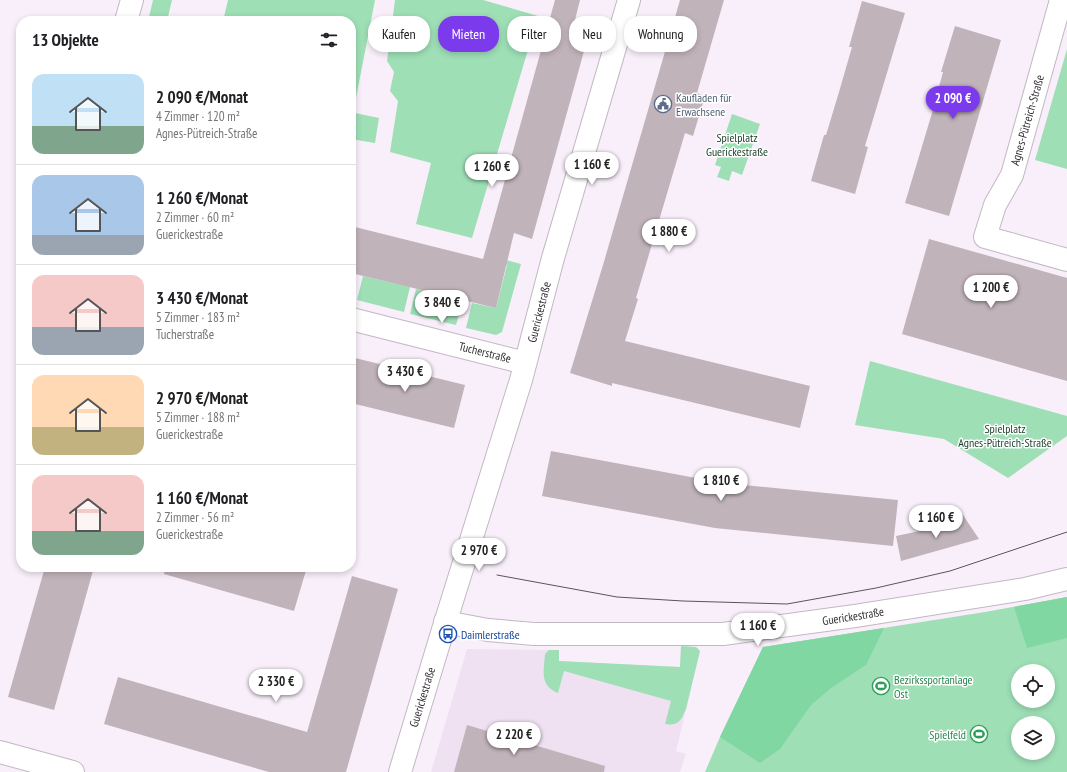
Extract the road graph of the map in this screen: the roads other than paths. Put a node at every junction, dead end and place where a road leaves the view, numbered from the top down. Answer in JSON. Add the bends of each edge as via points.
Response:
{"nodes":[{"id":1,"x":132,"y":0,"type":"edge"},
{"id":2,"x":629,"y":0,"type":"edge"},
{"id":3,"x":1062,"y":11,"type":"edge"},
{"id":4,"x":127,"y":16,"type":"edge"},
{"id":5,"x":1067,"y":260,"type":"edge"},
{"id":6,"x":356,"y":320,"type":"edge"},
{"id":7,"x":525,"y":363,"type":"junction"},
{"id":8,"x":1067,"y":579,"type":"edge"},
{"id":9,"x":445,"y":622,"type":"junction"},
{"id":10,"x":0,"y":752,"type":"edge"},
{"id":11,"x":72,"y":772,"type":"edge"},
{"id":12,"x":400,"y":772,"type":"edge"}],
"edges":[{"from":1,"to":4,"type":"street"},
{"from":2,"to":7,"type":"street","name":"Guerickestraße","via":[[552,258]]},
{"from":3,"to":5,"type":"street","name":"Agnes-Pütreich-Straße","via":[[1012,175],[995,206],[985,237]]},
{"from":6,"to":7,"type":"street","name":"Tucherstraße"},
{"from":7,"to":9,"type":"street","name":"Guerickestraße"},
{"from":8,"to":9,"type":"street","name":"Guerickestraße","via":[[1025,589],[722,634],[534,634],[488,630]]},
{"from":9,"to":12,"type":"street","name":"Guerickestraße"},
{"from":10,"to":11,"type":"street"}]}
